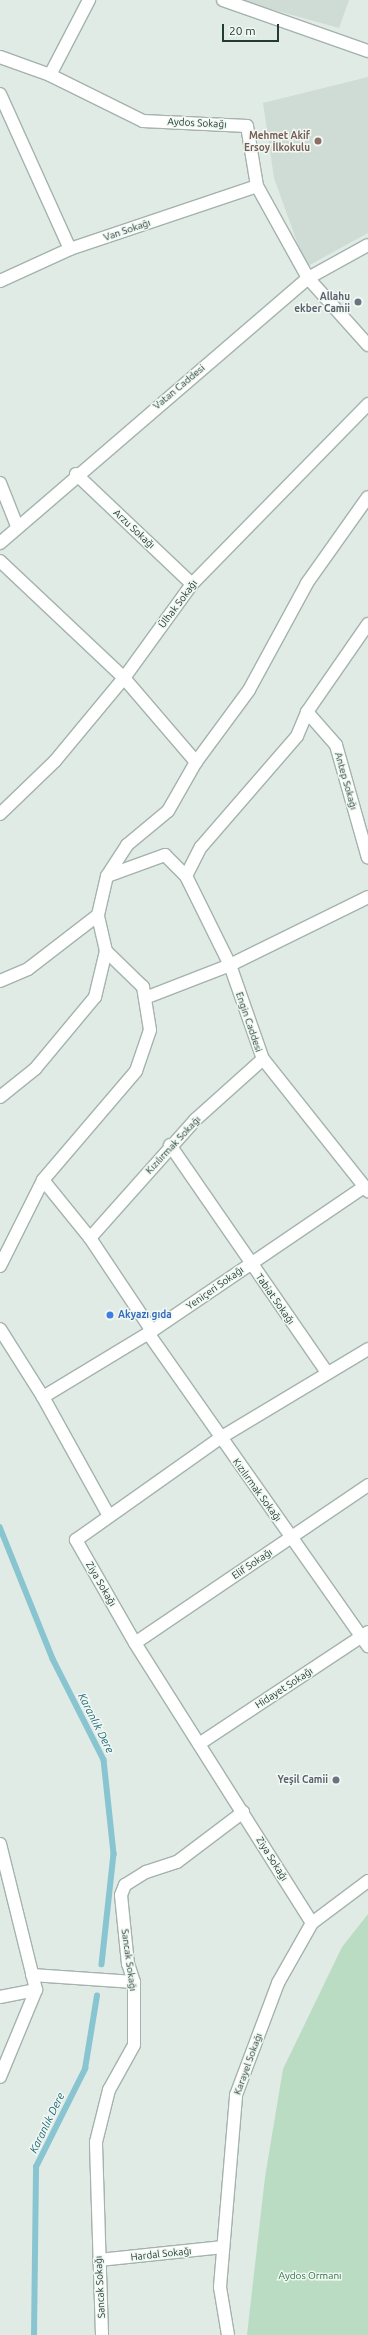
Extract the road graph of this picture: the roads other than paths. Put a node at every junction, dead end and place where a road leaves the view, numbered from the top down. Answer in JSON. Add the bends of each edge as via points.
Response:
{"nodes":[{"id":1,"x":89,"y":0,"type":"edge"},
{"id":2,"x":224,"y":0,"type":"edge"},
{"id":3,"x":368,"y":51,"type":"edge"},
{"id":4,"x":0,"y":57,"type":"edge"},
{"id":5,"x":50,"y":75,"type":"junction"},
{"id":6,"x":0,"y":94,"type":"edge"},
{"id":7,"x":257,"y":186,"type":"junction"},
{"id":8,"x":368,"y":245,"type":"edge"},
{"id":9,"x":70,"y":249,"type":"junction"},
{"id":10,"x":308,"y":278,"type":"junction"},
{"id":11,"x":0,"y":281,"type":"edge"},
{"id":12,"x":368,"y":345,"type":"edge"},
{"id":13,"x":368,"y":404,"type":"edge"},
{"id":14,"x":76,"y":474,"type":"junction"},
{"id":15,"x":0,"y":483,"type":"edge"},
{"id":16,"x":368,"y":497,"type":"edge"},
{"id":17,"x":17,"y":526,"type":"junction"},
{"id":18,"x":0,"y":543,"type":"edge"},
{"id":19,"x":0,"y":561,"type":"edge"},
{"id":20,"x":192,"y":584,"type":"junction"},
{"id":21,"x":368,"y":624,"type":"edge"},
{"id":22,"x":124,"y":678,"type":"junction"},
{"id":23,"x":307,"y":712,"type":"junction"},
{"id":24,"x":196,"y":762,"type":"junction"},
{"id":25,"x":0,"y":814,"type":"edge"},
{"id":26,"x":368,"y":858,"type":"edge"},
{"id":27,"x":107,"y":876,"type":"junction"},
{"id":28,"x":186,"y":876,"type":"junction"},
{"id":29,"x":368,"y":898,"type":"edge"},
{"id":30,"x":98,"y":915,"type":"junction"},
{"id":31,"x":106,"y":951,"type":"junction"},
{"id":32,"x":230,"y":965,"type":"junction"},
{"id":33,"x":0,"y":981,"type":"edge"},
{"id":34,"x":145,"y":998,"type":"junction"},
{"id":35,"x":263,"y":1059,"type":"junction"},
{"id":36,"x":0,"y":1097,"type":"edge"},
{"id":37,"x":170,"y":1145,"type":"junction"},
{"id":38,"x":43,"y":1180,"type":"junction"},
{"id":39,"x":366,"y":1189,"type":"edge"},
{"id":40,"x":90,"y":1238,"type":"junction"},
{"id":41,"x":250,"y":1263,"type":"junction"},
{"id":42,"x":0,"y":1266,"type":"edge"},
{"id":43,"x":0,"y":1329,"type":"edge"},
{"id":44,"x":150,"y":1332,"type":"junction"},
{"id":45,"x":368,"y":1349,"type":"edge"},
{"id":46,"x":327,"y":1373,"type":"junction"},
{"id":47,"x":43,"y":1397,"type":"junction"},
{"id":48,"x":220,"y":1438,"type":"junction"},
{"id":49,"x":368,"y":1486,"type":"edge"},
{"id":50,"x":109,"y":1516,"type":"junction"},
{"id":51,"x":292,"y":1538,"type":"junction"},
{"id":52,"x":366,"y":1638,"type":"edge"},
{"id":53,"x":135,"y":1643,"type":"junction"},
{"id":54,"x":199,"y":1744,"type":"junction"},
{"id":55,"x":242,"y":1812,"type":"junction"},
{"id":56,"x":0,"y":1844,"type":"edge"},
{"id":57,"x":368,"y":1881,"type":"edge"},
{"id":58,"x":312,"y":1923,"type":"junction"},
{"id":59,"x":32,"y":1975,"type":"junction"},
{"id":60,"x":134,"y":1982,"type":"junction"},
{"id":61,"x":36,"y":1990,"type":"junction"},
{"id":62,"x":0,"y":1997,"type":"edge"},
{"id":63,"x":0,"y":2077,"type":"edge"},
{"id":64,"x":223,"y":2247,"type":"junction"},
{"id":65,"x":99,"y":2260,"type":"junction"},
{"id":66,"x":102,"y":2335,"type":"edge"},
{"id":67,"x":228,"y":2335,"type":"edge"}],
"edges":[{"from":1,"to":5,"type":"street"},
{"from":2,"to":3,"type":"street"},
{"from":4,"to":5,"type":"street","name":"Aydos Sokağı"},
{"from":5,"to":7,"type":"street","name":"Aydos Sokağı","via":[[143,121],[247,126]]},
{"from":6,"to":9,"type":"street"},
{"from":7,"to":9,"type":"street","name":"Van Sokağı"},
{"from":7,"to":10,"type":"street","name":"Aydos Sokağı"},
{"from":8,"to":10,"type":"street","name":"Vatan Caddesi"},
{"from":9,"to":11,"type":"street","name":"Van Sokağı"},
{"from":10,"to":12,"type":"street","name":"Aydos Sokağı"},
{"from":10,"to":14,"type":"street","name":"Vatan Caddesi"},
{"from":13,"to":20,"type":"street","name":"Ülhak Sokağı"},
{"from":14,"to":17,"type":"street","name":"Vatan Caddesi"},
{"from":14,"to":20,"type":"street","name":"Arzu Sokağı"},
{"from":15,"to":17,"type":"street"},
{"from":16,"to":24,"type":"street","via":[[307,583],[249,690]]},
{"from":17,"to":18,"type":"street","name":"Vatan Caddesi"},
{"from":19,"to":22,"type":"street"},
{"from":20,"to":22,"type":"street","name":"Ülhak Sokağı"},
{"from":21,"to":23,"type":"street"},
{"from":22,"to":24,"type":"street"},
{"from":22,"to":25,"type":"street","name":"Ülhak Sokağı","via":[[55,761]]},
{"from":23,"to":26,"type":"street","name":"Antep Sokağı","via":[[336,745]]},
{"from":23,"to":28,"type":"street","via":[[297,736],[201,848]]},
{"from":24,"to":27,"type":"street","via":[[168,811],[126,845]]},
{"from":27,"to":28,"type":"street","via":[[164,855]]},
{"from":27,"to":30,"type":"street"},
{"from":28,"to":32,"type":"street","name":"Engin Caddesi"},
{"from":29,"to":32,"type":"street"},
{"from":30,"to":31,"type":"street"},
{"from":30,"to":33,"type":"street","via":[[28,970]]},
{"from":31,"to":34,"type":"street","via":[[143,987]]},
{"from":31,"to":36,"type":"street","via":[[95,997],[35,1069]]},
{"from":32,"to":34,"type":"street"},
{"from":32,"to":35,"type":"street","name":"Engin Caddesi"},
{"from":34,"to":38,"type":"street","via":[[150,1030],[136,1071]]},
{"from":35,"to":37,"type":"street","name":"Kızılırmak Sokağı"},
{"from":35,"to":39,"type":"street","name":"Engin Caddesi"},
{"from":37,"to":40,"type":"street","name":"Kızılırmak Sokağı"},
{"from":37,"to":41,"type":"street","name":"Tabiat Sokağı"},
{"from":38,"to":40,"type":"street","name":"Kızılırmak Sokağı"},
{"from":38,"to":42,"type":"street"},
{"from":39,"to":41,"type":"street","name":"Yeniçeri Sokağı"},
{"from":40,"to":44,"type":"street","name":"Kızılırmak Sokağı"},
{"from":41,"to":44,"type":"street","name":"Yeniçeri Sokağı"},
{"from":41,"to":46,"type":"street","name":"Tabiat Sokağı"},
{"from":43,"to":47,"type":"street"},
{"from":44,"to":47,"type":"street","name":"Yeniçeri Sokağı"},
{"from":44,"to":48,"type":"street","name":"Kızılırmak Sokağı"},
{"from":45,"to":46,"type":"street","name":"Ziya Sokağı"},
{"from":46,"to":48,"type":"street","name":"Ziya Sokağı"},
{"from":47,"to":50,"type":"street"},
{"from":48,"to":50,"type":"street","name":"Ziya Sokağı"},
{"from":48,"to":51,"type":"street","name":"Kızılırmak Sokağı"},
{"from":49,"to":51,"type":"street","name":"Elif Sokağı"},
{"from":50,"to":53,"type":"street","name":"Ziya Sokağı","via":[[76,1540]]},
{"from":51,"to":52,"type":"street","name":"Kızılırmak Sokağı"},
{"from":51,"to":53,"type":"street","name":"Elif Sokağı"},
{"from":52,"to":54,"type":"street","name":"Hidayet Sokağı"},
{"from":53,"to":54,"type":"street","name":"Ziya Sokağı"},
{"from":54,"to":55,"type":"street","name":"Ziya Sokağı"},
{"from":55,"to":58,"type":"street","name":"Ziya Sokağı"},
{"from":55,"to":60,"type":"street","name":"Sancak Sokağı","via":[[178,1862],[146,1872],[125,1885],[121,1895],[128,1964]]},
{"from":56,"to":59,"type":"street"},
{"from":57,"to":58,"type":"street","name":"Karayel Sokağı"},
{"from":58,"to":64,"type":"street","name":"Karayel Sokağı","via":[[278,1983],[236,2095]]},
{"from":59,"to":60,"type":"street"},
{"from":59,"to":61,"type":"street"},
{"from":60,"to":65,"type":"street","name":"Sancak Sokağı","via":[[134,2046],[109,2090],[96,2142]]},
{"from":61,"to":62,"type":"street"},
{"from":61,"to":63,"type":"street"},
{"from":64,"to":65,"type":"street","name":"Hardal Sokağı"},
{"from":64,"to":67,"type":"street","name":"Karayel Sokağı","via":[[220,2287]]},
{"from":65,"to":66,"type":"street","name":"Sancak Sokağı"}]}
